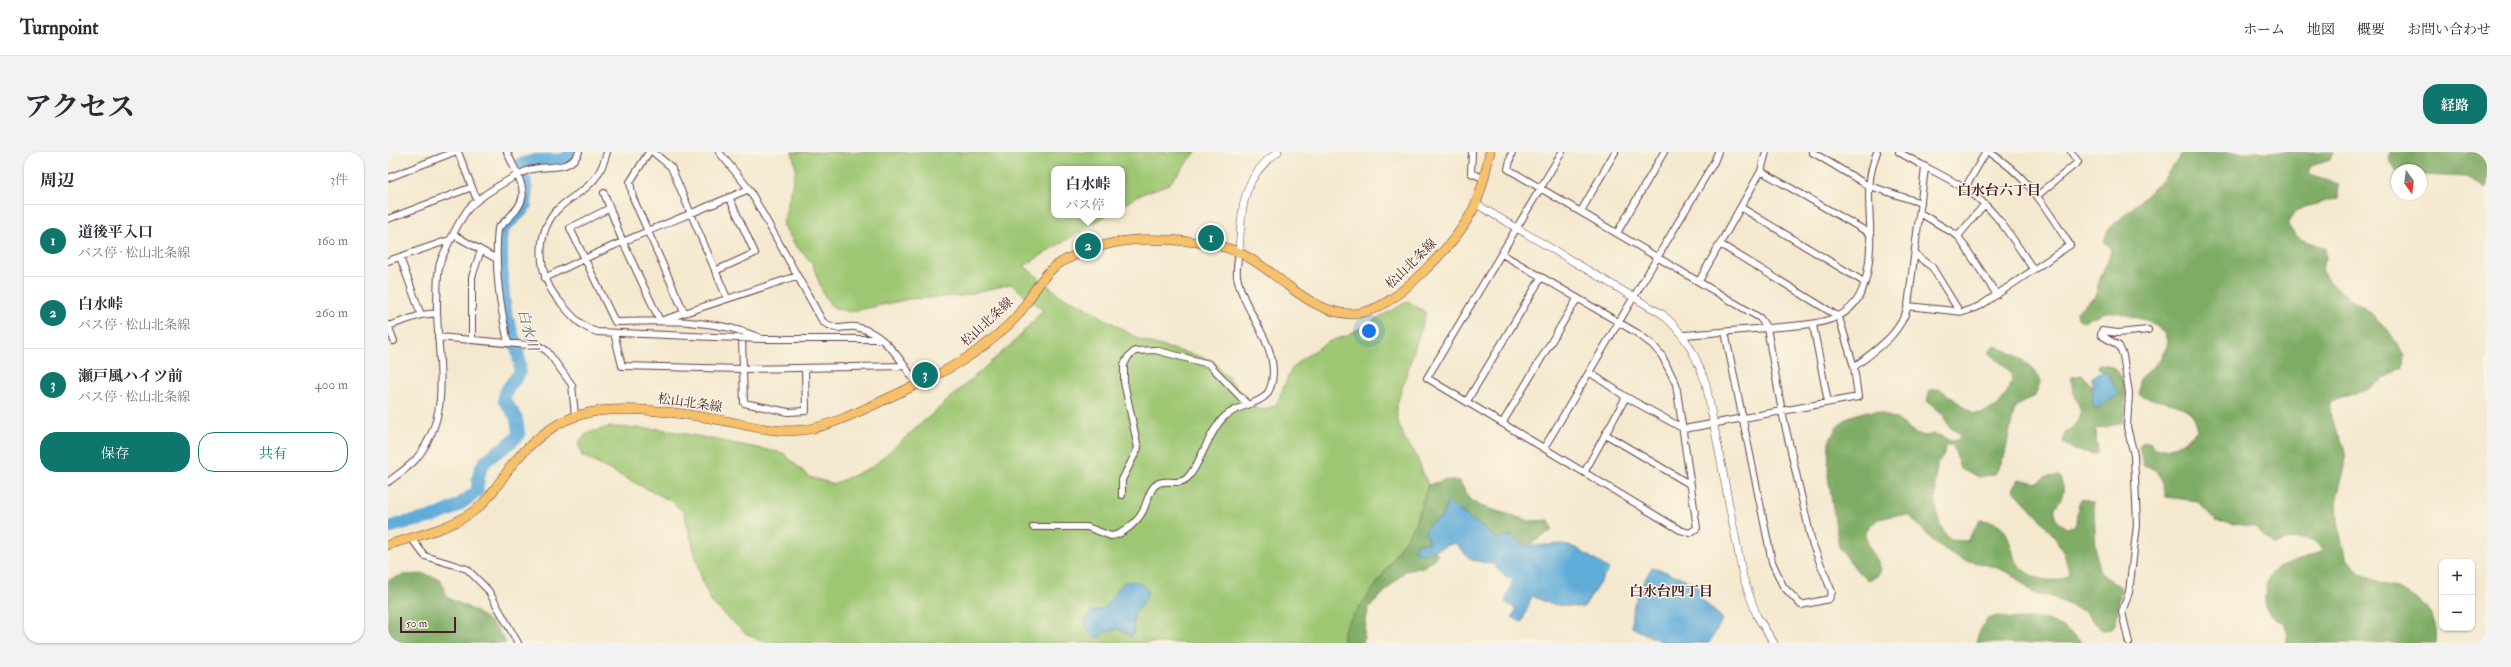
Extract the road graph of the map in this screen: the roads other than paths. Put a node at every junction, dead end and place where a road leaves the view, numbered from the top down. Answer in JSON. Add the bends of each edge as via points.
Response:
{"nodes":[{"id":1,"x":454,"y":152,"type":"edge"},
{"id":2,"x":458,"y":152,"type":"edge"},
{"id":3,"x":507,"y":152,"type":"edge"},
{"id":4,"x":579,"y":152,"type":"edge"},
{"id":5,"x":608,"y":152,"type":"edge"},
{"id":6,"x":649,"y":152,"type":"edge"},
{"id":7,"x":653,"y":152,"type":"edge"},
{"id":8,"x":719,"y":152,"type":"edge"},
{"id":9,"x":1278,"y":152,"type":"edge"},
{"id":10,"x":1472,"y":152,"type":"edge"},
{"id":11,"x":1490,"y":152,"type":"edge"},
{"id":12,"x":1512,"y":152,"type":"edge"},
{"id":13,"x":1562,"y":152,"type":"edge"},
{"id":14,"x":1615,"y":152,"type":"edge"},
{"id":15,"x":1664,"y":152,"type":"edge"},
{"id":16,"x":1718,"y":152,"type":"edge"},
{"id":17,"x":1764,"y":152,"type":"edge"},
{"id":18,"x":1812,"y":152,"type":"edge"},
{"id":19,"x":1877,"y":152,"type":"edge"},
{"id":20,"x":1899,"y":152,"type":"edge"},
{"id":21,"x":1988,"y":152,"type":"edge"},
{"id":22,"x":2071,"y":152,"type":"edge"},
{"id":23,"x":1925,"y":168,"type":"junction"},
{"id":24,"x":1761,"y":171,"type":"junction"},
{"id":25,"x":518,"y":176,"type":"junction"},
{"id":26,"x":388,"y":178,"type":"edge"},
{"id":27,"x":1483,"y":178,"type":"junction"},
{"id":28,"x":1867,"y":185,"type":"junction"},
{"id":29,"x":472,"y":186,"type":"junction"},
{"id":30,"x":1541,"y":188,"type":"junction"},
{"id":31,"x":1965,"y":188,"type":"junction"},
{"id":32,"x":749,"y":189,"type":"junction"},
{"id":33,"x":604,"y":193,"type":"dead end"},
{"id":34,"x":2038,"y":195,"type":"junction"},
{"id":35,"x":729,"y":197,"type":"junction"},
{"id":36,"x":477,"y":200,"type":"junction"},
{"id":37,"x":1921,"y":203,"type":"junction"},
{"id":38,"x":1476,"y":204,"type":"junction"},
{"id":39,"x":1984,"y":205,"type":"junction"},
{"id":40,"x":610,"y":208,"type":"junction"},
{"id":41,"x":1742,"y":208,"type":"junction"},
{"id":42,"x":1581,"y":211,"type":"junction"},
{"id":43,"x":1920,"y":213,"type":"junction"},
{"id":44,"x":691,"y":214,"type":"junction"},
{"id":45,"x":388,"y":219,"type":"edge"},
{"id":46,"x":1518,"y":228,"type":"junction"},
{"id":47,"x":648,"y":233,"type":"junction"},
{"id":48,"x":1617,"y":233,"type":"junction"},
{"id":49,"x":1871,"y":234,"type":"junction"},
{"id":50,"x":1958,"y":236,"type":"junction"},
{"id":51,"x":453,"y":237,"type":"junction"},
{"id":52,"x":622,"y":240,"type":"junction"},
{"id":53,"x":1720,"y":244,"type":"junction"},
{"id":54,"x":481,"y":250,"type":"junction"},
{"id":55,"x":1239,"y":252,"type":"junction"},
{"id":56,"x":1502,"y":254,"type":"junction"},
{"id":57,"x":1915,"y":254,"type":"junction"},
{"id":58,"x":400,"y":257,"type":"junction"},
{"id":59,"x":1658,"y":257,"type":"junction"},
{"id":60,"x":495,"y":258,"type":"junction"},
{"id":61,"x":583,"y":259,"type":"junction"},
{"id":62,"x":388,"y":261,"type":"edge"},
{"id":63,"x":2033,"y":270,"type":"junction"},
{"id":64,"x":715,"y":271,"type":"junction"},
{"id":65,"x":797,"y":276,"type":"junction"},
{"id":66,"x":545,"y":278,"type":"junction"},
{"id":67,"x":1541,"y":278,"type":"junction"},
{"id":68,"x":1699,"y":281,"type":"junction"},
{"id":69,"x":1864,"y":282,"type":"junction"},
{"id":70,"x":1997,"y":295,"type":"junction"},
{"id":71,"x":1634,"y":296,"type":"junction"},
{"id":72,"x":727,"y":298,"type":"junction"},
{"id":73,"x":1578,"y":300,"type":"junction"},
{"id":74,"x":1908,"y":306,"type":"junction"},
{"id":75,"x":684,"y":312,"type":"junction"},
{"id":76,"x":1959,"y":312,"type":"junction"},
{"id":77,"x":437,"y":313,"type":"junction"},
{"id":78,"x":421,"y":315,"type":"junction"},
{"id":79,"x":1839,"y":317,"type":"junction"},
{"id":80,"x":660,"y":321,"type":"junction"},
{"id":81,"x":1618,"y":322,"type":"junction"},
{"id":82,"x":1813,"y":325,"type":"junction"},
{"id":83,"x":388,"y":326,"type":"edge"},
{"id":84,"x":1767,"y":328,"type":"junction"},
{"id":85,"x":2148,"y":330,"type":"dead end"},
{"id":86,"x":1725,"y":332,"type":"junction"},
{"id":87,"x":614,"y":333,"type":"junction"},
{"id":88,"x":1684,"y":335,"type":"junction"},
{"id":89,"x":438,"y":337,"type":"junction"},
{"id":90,"x":742,"y":338,"type":"junction"},
{"id":91,"x":761,"y":339,"type":"junction"},
{"id":92,"x":878,"y":339,"type":"junction"},
{"id":93,"x":472,"y":340,"type":"junction"},
{"id":94,"x":394,"y":341,"type":"dead end"},
{"id":95,"x":508,"y":343,"type":"junction"},
{"id":96,"x":905,"y":366,"type":"junction"},
{"id":97,"x":1854,"y":367,"type":"junction"},
{"id":98,"x":805,"y":368,"type":"junction"},
{"id":99,"x":742,"y":369,"type":"junction"},
{"id":100,"x":1589,"y":372,"type":"junction"},
{"id":101,"x":917,"y":385,"type":"junction"},
{"id":102,"x":1626,"y":397,"type":"junction"},
{"id":103,"x":1467,"y":401,"type":"junction"},
{"id":104,"x":1828,"y":402,"type":"junction"},
{"id":105,"x":1247,"y":404,"type":"junction"},
{"id":106,"x":1782,"y":412,"type":"junction"},
{"id":107,"x":575,"y":416,"type":"junction"},
{"id":108,"x":1741,"y":419,"type":"junction"},
{"id":109,"x":1503,"y":422,"type":"junction"},
{"id":110,"x":1713,"y":423,"type":"junction"},
{"id":111,"x":1684,"y":429,"type":"junction"},
{"id":112,"x":1605,"y":434,"type":"junction"},
{"id":113,"x":1544,"y":448,"type":"junction"},
{"id":114,"x":1585,"y":471,"type":"junction"},
{"id":115,"x":388,"y":482,"type":"edge"},
{"id":116,"x":1691,"y":485,"type":"junction"},
{"id":117,"x":1122,"y":495,"type":"dead end"},
{"id":118,"x":1032,"y":527,"type":"dead end"},
{"id":119,"x":411,"y":538,"type":"junction"},
{"id":120,"x":388,"y":545,"type":"edge"},
{"id":121,"x":518,"y":643,"type":"edge"},
{"id":122,"x":1774,"y":643,"type":"edge"},
{"id":123,"x":2129,"y":643,"type":"edge"}],
"edges":[{"from":1,"to":26,"type":"street"},
{"from":2,"to":29,"type":"street"},
{"from":3,"to":25,"type":"street"},
{"from":4,"to":25,"type":"street","via":[[576,159],[567,165],[543,167]]},
{"from":5,"to":66,"type":"street","via":[[598,175],[557,210],[548,223],[541,252],[541,266]]},
{"from":6,"to":47,"type":"street","via":[[630,182],[633,198]]},
{"from":7,"to":44,"type":"street","via":[[671,167]]},
{"from":8,"to":32,"type":"street"},
{"from":9,"to":55,"type":"street","via":[[1259,168],[1247,188]]},
{"from":10,"to":27,"type":"street","via":[[1471,173]]},
{"from":11,"to":27,"type":"main road","name":"松山北条線"},
{"from":12,"to":30,"type":"street","via":[[1508,169]]},
{"from":13,"to":30,"type":"street"},
{"from":14,"to":42,"type":"street"},
{"from":15,"to":48,"type":"street"},
{"from":16,"to":59,"type":"street"},
{"from":17,"to":24,"type":"street"},
{"from":18,"to":28,"type":"street"},
{"from":19,"to":28,"type":"street"},
{"from":20,"to":23,"type":"street"},
{"from":21,"to":31,"type":"street"},
{"from":21,"to":34,"type":"street","via":[[2010,165]]},
{"from":22,"to":34,"type":"street","via":[[2078,162]]},
{"from":23,"to":31,"type":"street"},
{"from":23,"to":37,"type":"street"},
{"from":24,"to":41,"type":"street"},
{"from":24,"to":49,"type":"street"},
{"from":25,"to":36,"type":"street"},
{"from":25,"to":60,"type":"street","via":[[523,200],[519,210],[498,228]]},
{"from":27,"to":38,"type":"main road","name":"松山北条線"},
{"from":28,"to":37,"type":"street"},
{"from":28,"to":49,"type":"street"},
{"from":29,"to":36,"type":"street"},
{"from":29,"to":45,"type":"street"},
{"from":30,"to":42,"type":"street"},
{"from":30,"to":46,"type":"street"},
{"from":31,"to":39,"type":"street"},
{"from":32,"to":35,"type":"street"},
{"from":32,"to":65,"type":"street"},
{"from":33,"to":40,"type":"street"},
{"from":34,"to":63,"type":"street","via":[[2070,245]]},
{"from":35,"to":44,"type":"street"},
{"from":35,"to":64,"type":"street","via":[[755,253]]},
{"from":36,"to":51,"type":"street","via":[[466,211]]},
{"from":37,"to":43,"type":"street"},
{"from":38,"to":46,"type":"street"},
{"from":38,"to":55,"type":"main road","name":"松山北条線","via":[[1452,242],[1435,260],[1396,297],[1369,312],[1345,314],[1321,308]]},
{"from":39,"to":50,"type":"street"},
{"from":39,"to":63,"type":"street","via":[[2000,222]]},
{"from":40,"to":52,"type":"street"},
{"from":40,"to":61,"type":"street","via":[[570,228]]},
{"from":41,"to":53,"type":"street"},
{"from":41,"to":69,"type":"street"},
{"from":42,"to":48,"type":"street"},
{"from":43,"to":50,"type":"street"},
{"from":43,"to":57,"type":"street"},
{"from":44,"to":47,"type":"street"},
{"from":44,"to":64,"type":"street"},
{"from":46,"to":56,"type":"street"},
{"from":46,"to":71,"type":"street"},
{"from":47,"to":52,"type":"street"},
{"from":47,"to":75,"type":"street"},
{"from":48,"to":59,"type":"street"},
{"from":49,"to":69,"type":"street"},
{"from":50,"to":70,"type":"street"},
{"from":51,"to":54,"type":"street"},
{"from":51,"to":58,"type":"street"},
{"from":51,"to":77,"type":"street","via":[[441,262]]},
{"from":52,"to":61,"type":"street"},
{"from":52,"to":80,"type":"street"},
{"from":53,"to":68,"type":"street"},
{"from":53,"to":79,"type":"street"},
{"from":54,"to":60,"type":"street"},
{"from":54,"to":93,"type":"street","via":[[472,278]]},
{"from":55,"to":101,"type":"main road","name":"松山北条線","via":[[1194,242],[1141,240],[1116,242],[1078,254],[1051,269],[1016,316],[974,355]]},
{"from":55,"to":105,"type":"street","via":[[1238,281],[1268,348],[1272,373],[1269,393],[1262,400]]},
{"from":56,"to":67,"type":"street"},
{"from":56,"to":103,"type":"street","via":[[1427,378]]},
{"from":57,"to":74,"type":"street"},
{"from":57,"to":76,"type":"street","via":[[1932,267]]},
{"from":58,"to":62,"type":"street"},
{"from":58,"to":78,"type":"street"},
{"from":59,"to":68,"type":"street"},
{"from":59,"to":71,"type":"street"},
{"from":60,"to":95,"type":"street","via":[[499,300]]},
{"from":61,"to":66,"type":"street"},
{"from":61,"to":80,"type":"street","via":[[615,322]]},
{"from":63,"to":70,"type":"street"},
{"from":64,"to":72,"type":"street"},
{"from":65,"to":72,"type":"street"},
{"from":65,"to":92,"type":"street","via":[[823,322],[837,328],[855,326]]},
{"from":66,"to":87,"type":"street","via":[[554,294],[575,319],[589,330]]},
{"from":67,"to":73,"type":"street"},
{"from":67,"to":103,"type":"street"},
{"from":68,"to":84,"type":"street","via":[[1760,318]]},
{"from":69,"to":79,"type":"street","via":[[1855,302]]},
{"from":70,"to":76,"type":"street","via":[[1980,306]]},
{"from":71,"to":81,"type":"street"},
{"from":71,"to":88,"type":"street","via":[[1662,314]]},
{"from":72,"to":75,"type":"street"},
{"from":73,"to":81,"type":"street"},
{"from":73,"to":109,"type":"street"},
{"from":74,"to":76,"type":"street"},
{"from":74,"to":97,"type":"street","via":[[1897,332]]},
{"from":75,"to":80,"type":"street"},
{"from":77,"to":78,"type":"street"},
{"from":77,"to":89,"type":"street"},
{"from":78,"to":83,"type":"street"},
{"from":79,"to":82,"type":"street"},
{"from":79,"to":97,"type":"street"},
{"from":80,"to":91,"type":"street","via":[[719,325],[741,330]]},
{"from":81,"to":100,"type":"street"},
{"from":81,"to":111,"type":"street","via":[[1653,345],[1662,356],[1676,384]]},
{"from":82,"to":84,"type":"street"},
{"from":82,"to":104,"type":"street"},
{"from":83,"to":94,"type":"street"},
{"from":84,"to":86,"type":"street"},
{"from":84,"to":106,"type":"street"},
{"from":85,"to":123,"type":"street","via":[[2118,333],[2102,331],[2101,335],[2113,341],[2121,351],[2130,393],[2127,427],[2134,455],[2138,525],[2129,592],[2122,612]]},
{"from":86,"to":88,"type":"street"},
{"from":86,"to":108,"type":"street"},
{"from":87,"to":90,"type":"street"},
{"from":87,"to":99,"type":"street","via":[[622,366]]},
{"from":88,"to":110,"type":"street","via":[[1706,384]]},
{"from":89,"to":93,"type":"street"},
{"from":89,"to":115,"type":"street","via":[[441,395],[434,430],[415,459]]},
{"from":90,"to":91,"type":"street"},
{"from":90,"to":99,"type":"street"},
{"from":91,"to":92,"type":"street"},
{"from":92,"to":96,"type":"street","via":[[896,353]]},
{"from":93,"to":95,"type":"street"},
{"from":95,"to":107,"type":"street","via":[[539,346],[547,351],[572,385]]},
{"from":96,"to":98,"type":"street"},
{"from":96,"to":101,"type":"street"},
{"from":97,"to":104,"type":"street","via":[[1858,397]]},
{"from":98,"to":99,"type":"street"},
{"from":98,"to":99,"type":"street","via":[[806,410],[788,412],[744,403]]},
{"from":100,"to":102,"type":"street"},
{"from":100,"to":113,"type":"street"},
{"from":101,"to":107,"type":"main road","name":"松山北条線","via":[[825,425],[802,430],[773,430],[714,419],[641,410],[598,411]]},
{"from":102,"to":111,"type":"street"},
{"from":102,"to":112,"type":"street"},
{"from":103,"to":109,"type":"street"},
{"from":104,"to":106,"type":"street"},
{"from":105,"to":117,"type":"street","via":[[1209,364],[1155,350],[1135,351],[1128,356],[1124,365],[1124,382],[1138,448],[1122,480]]},
{"from":105,"to":118,"type":"street","via":[[1224,418],[1205,444],[1193,470],[1186,478],[1180,482],[1160,482],[1156,485],[1143,512],[1122,533],[1111,536],[1087,527]]},
{"from":106,"to":108,"type":"street"},
{"from":106,"to":108,"type":"street","via":[[1812,543],[1832,592],[1829,599],[1801,605],[1782,586],[1772,562]]},
{"from":107,"to":119,"type":"main road","name":"松山北条線","via":[[538,439],[516,460],[493,492],[476,509],[440,528]]},
{"from":108,"to":110,"type":"street"},
{"from":109,"to":113,"type":"street"},
{"from":110,"to":111,"type":"street"},
{"from":110,"to":122,"type":"street","via":[[1743,577],[1757,616]]},
{"from":111,"to":116,"type":"street"},
{"from":112,"to":114,"type":"street"},
{"from":112,"to":116,"type":"street"},
{"from":113,"to":114,"type":"street"},
{"from":114,"to":116,"type":"street","via":[[1680,530],[1690,533],[1697,528]]},
{"from":119,"to":120,"type":"main road","name":"松山北条線"},
{"from":119,"to":121,"type":"street","via":[[425,556],[467,569],[488,590]]}]}
